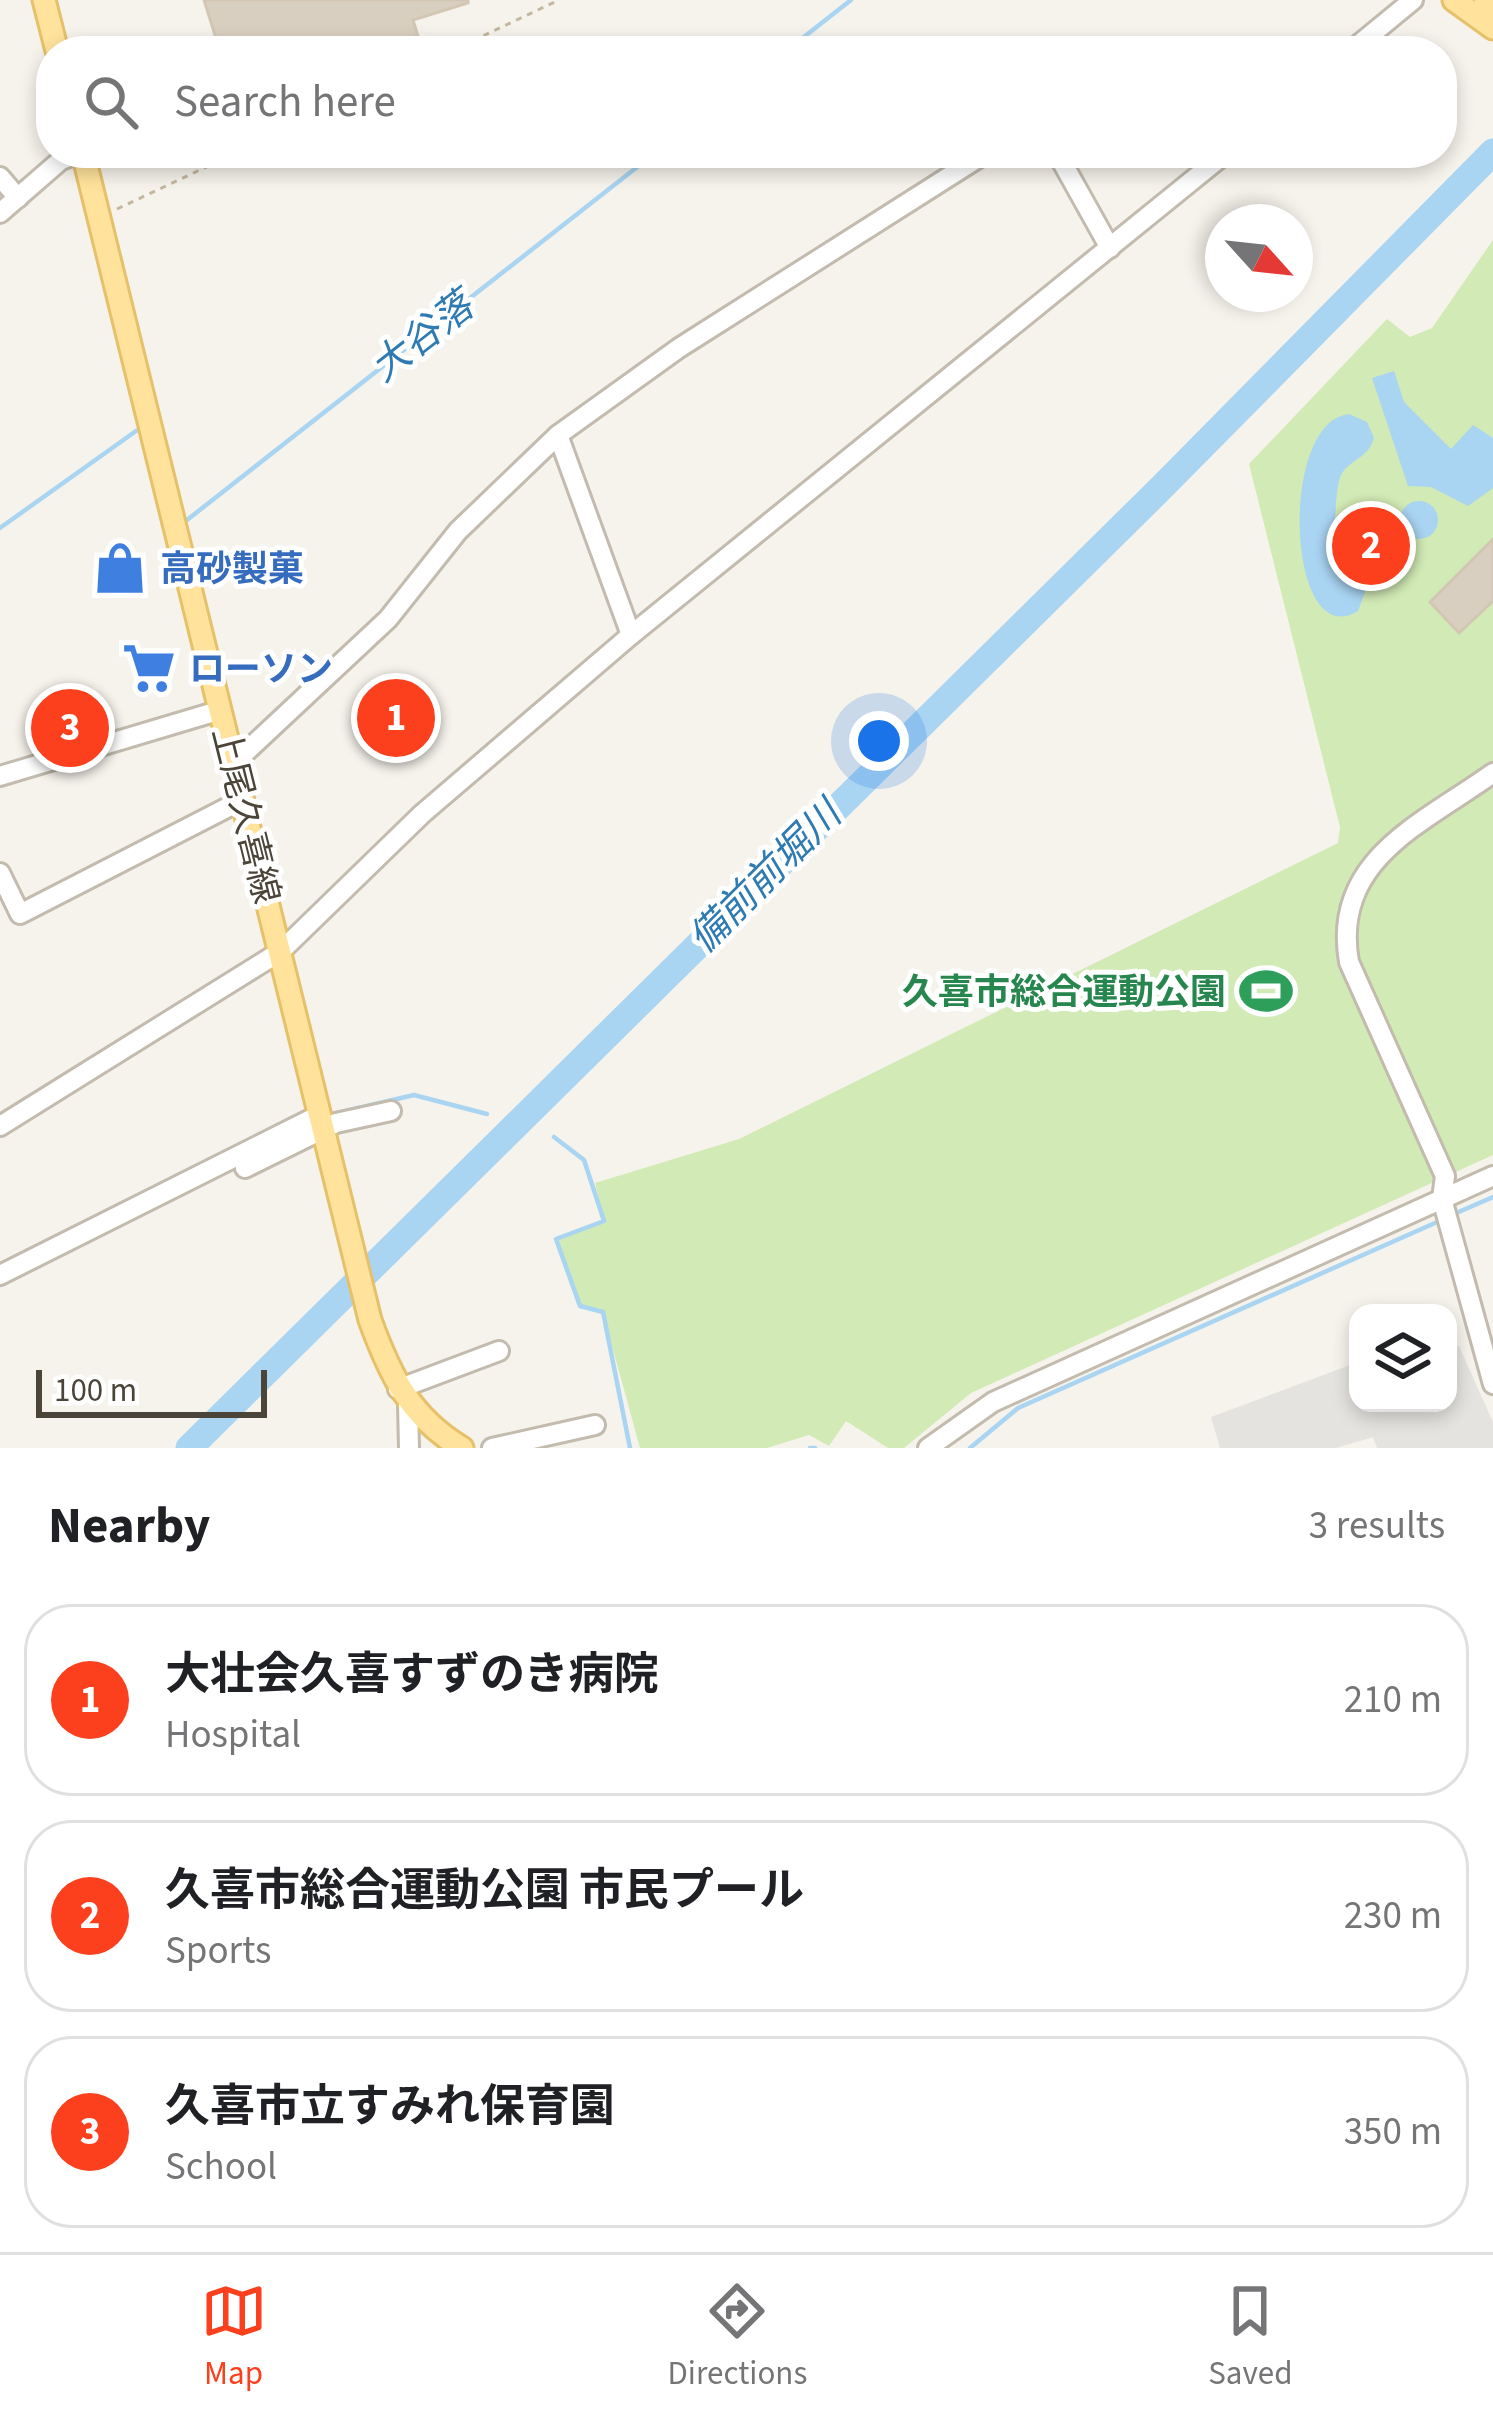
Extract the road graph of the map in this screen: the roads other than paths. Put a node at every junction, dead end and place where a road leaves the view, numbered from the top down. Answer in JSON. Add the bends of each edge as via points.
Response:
{"nodes":[{"id":1,"x":44,"y":0,"type":"edge"},
{"id":2,"x":1413,"y":0,"type":"edge"},
{"id":3,"x":1454,"y":0,"type":"edge"},
{"id":4,"x":1485,"y":0,"type":"edge"},
{"id":5,"x":1493,"y":6,"type":"edge"},
{"id":6,"x":1493,"y":28,"type":"edge"},
{"id":7,"x":53,"y":36,"type":"edge"},
{"id":8,"x":1369,"y":36,"type":"edge"},
{"id":9,"x":53,"y":168,"type":"edge"},
{"id":10,"x":85,"y":168,"type":"edge"},
{"id":11,"x":962,"y":168,"type":"edge"},
{"id":12,"x":1065,"y":168,"type":"edge"},
{"id":13,"x":1208,"y":168,"type":"edge"},
{"id":14,"x":0,"y":177,"type":"edge"},
{"id":15,"x":18,"y":198,"type":"junction"},
{"id":16,"x":0,"y":213,"type":"edge"},
{"id":17,"x":1110,"y":248,"type":"junction"},
{"id":18,"x":554,"y":439,"type":"junction"},
{"id":19,"x":627,"y":638,"type":"junction"},
{"id":20,"x":221,"y":710,"type":"junction"},
{"id":21,"x":235,"y":762,"type":"junction"},
{"id":22,"x":1493,"y":773,"type":"edge"},
{"id":23,"x":0,"y":776,"type":"edge"},
{"id":24,"x":244,"y":800,"type":"junction"},
{"id":25,"x":0,"y":873,"type":"edge"},
{"id":26,"x":280,"y":951,"type":"junction"},
{"id":27,"x":391,"y":1112,"type":"dead end"},
{"id":28,"x":321,"y":1122,"type":"junction"},
{"id":29,"x":0,"y":1126,"type":"edge"},
{"id":30,"x":245,"y":1168,"type":"dead end"},
{"id":31,"x":1493,"y":1176,"type":"edge"},
{"id":32,"x":1442,"y":1198,"type":"junction"},
{"id":33,"x":0,"y":1275,"type":"edge"},
{"id":34,"x":499,"y":1351,"type":"dead end"},
{"id":35,"x":1493,"y":1382,"type":"edge"},
{"id":36,"x":403,"y":1396,"type":"junction"},
{"id":37,"x":595,"y":1425,"type":"dead end"},
{"id":38,"x":409,"y":1448,"type":"edge"},
{"id":39,"x":462,"y":1448,"type":"edge"},
{"id":40,"x":492,"y":1448,"type":"edge"},
{"id":41,"x":928,"y":1448,"type":"edge"}],
"edges":[{"from":1,"to":7,"type":"main road"},
{"from":2,"to":8,"type":"street"},
{"from":3,"to":6,"type":"main road"},
{"from":4,"to":5,"type":"main road"},
{"from":9,"to":15,"type":"street"},
{"from":10,"to":20,"type":"main road","name":"上尾久喜線"},
{"from":11,"to":18,"type":"street","via":[[679,348]]},
{"from":12,"to":17,"type":"street"},
{"from":13,"to":17,"type":"street"},
{"from":14,"to":15,"type":"street"},
{"from":15,"to":16,"type":"street"},
{"from":17,"to":19,"type":"street"},
{"from":18,"to":19,"type":"street"},
{"from":18,"to":21,"type":"street","via":[[458,531],[388,619]]},
{"from":19,"to":26,"type":"street","via":[[422,814]]},
{"from":20,"to":21,"type":"main road","name":"上尾久喜線"},
{"from":20,"to":23,"type":"street"},
{"from":21,"to":24,"type":"main road","name":"上尾久喜線"},
{"from":22,"to":32,"type":"street","via":[[1374,860],[1360,875],[1345,921],[1348,962],[1445,1176]]},
{"from":24,"to":25,"type":"street","via":[[20,914]]},
{"from":24,"to":26,"type":"main road","name":"上尾久喜線"},
{"from":26,"to":28,"type":"main road","name":"上尾久喜線"},
{"from":26,"to":29,"type":"street"},
{"from":27,"to":28,"type":"street"},
{"from":28,"to":30,"type":"street"},
{"from":28,"to":33,"type":"street"},
{"from":28,"to":36,"type":"main road","name":"上尾久喜線","via":[[365,1300]]},
{"from":31,"to":32,"type":"street"},
{"from":32,"to":35,"type":"street"},
{"from":32,"to":41,"type":"street","via":[[993,1402]]},
{"from":34,"to":36,"type":"street"},
{"from":36,"to":38,"type":"street"},
{"from":36,"to":39,"type":"main road","name":"上尾久喜線"},
{"from":37,"to":40,"type":"street"}]}
